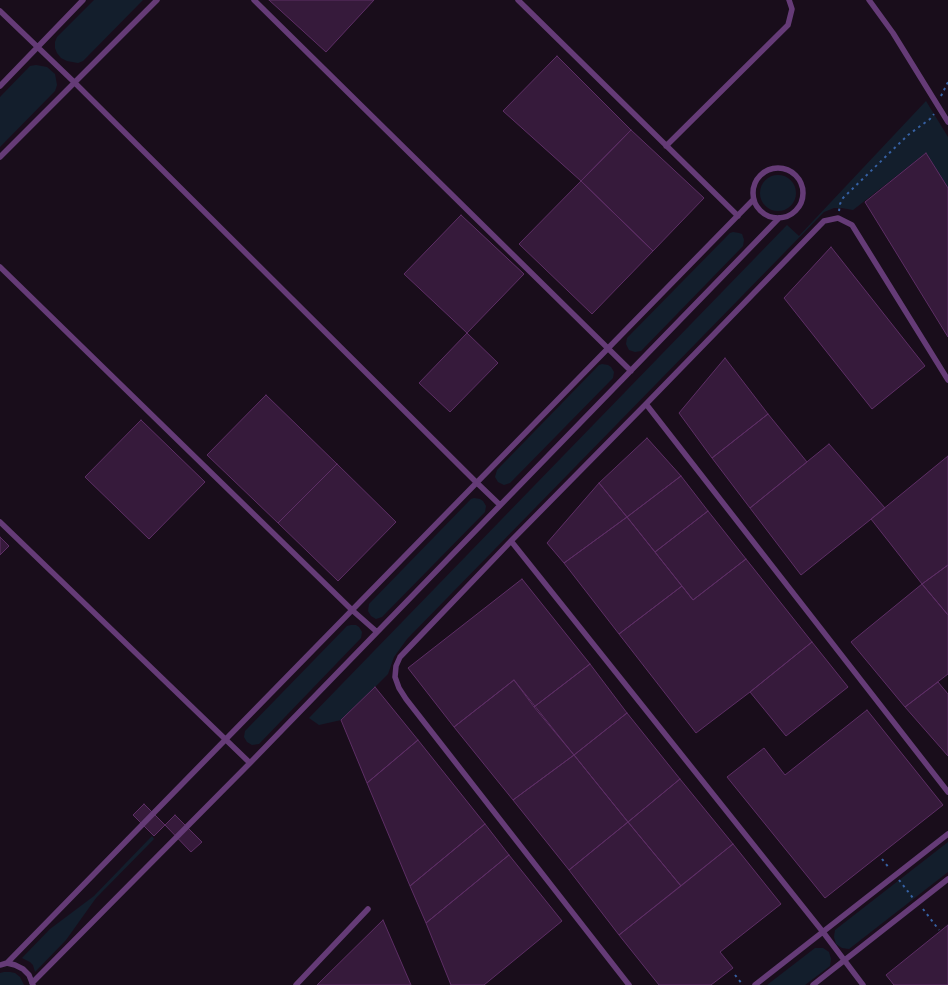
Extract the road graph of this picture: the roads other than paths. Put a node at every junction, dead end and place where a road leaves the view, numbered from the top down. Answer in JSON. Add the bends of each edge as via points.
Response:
{"nodes":[{"id":1,"x":83,"y":0,"type":"edge"},
{"id":2,"x":157,"y":0,"type":"edge"},
{"id":3,"x":254,"y":0,"type":"edge"},
{"id":4,"x":518,"y":0,"type":"edge"},
{"id":5,"x":789,"y":0,"type":"edge"},
{"id":6,"x":869,"y":0,"type":"edge"},
{"id":7,"x":0,"y":11,"type":"edge"},
{"id":8,"x":37,"y":47,"type":"junction"},
{"id":9,"x":74,"y":82,"type":"junction"},
{"id":10,"x":0,"y":86,"type":"edge"},
{"id":11,"x":948,"y":122,"type":"edge"},
{"id":12,"x":666,"y":146,"type":"junction"},
{"id":13,"x":0,"y":157,"type":"edge"},
{"id":14,"x":753,"y":200,"type":"junction"},
{"id":15,"x":738,"y":216,"type":"junction"},
{"id":16,"x":779,"y":218,"type":"junction"},
{"id":17,"x":0,"y":267,"type":"edge"},
{"id":18,"x":608,"y":348,"type":"junction"},
{"id":19,"x":630,"y":371,"type":"junction"},
{"id":20,"x":948,"y":380,"type":"edge"},
{"id":21,"x":646,"y":404,"type":"junction"},
{"id":22,"x":476,"y":483,"type":"junction"},
{"id":23,"x":500,"y":505,"type":"junction"},
{"id":24,"x":0,"y":522,"type":"edge"},
{"id":25,"x":511,"y":541,"type":"junction"},
{"id":26,"x":352,"y":610,"type":"junction"},
{"id":27,"x":377,"y":632,"type":"junction"},
{"id":28,"x":226,"y":739,"type":"junction"},
{"id":29,"x":250,"y":763,"type":"junction"},
{"id":30,"x":948,"y":792,"type":"edge"},
{"id":31,"x":948,"y":834,"type":"edge"},
{"id":32,"x":948,"y":879,"type":"edge"},
{"id":33,"x":368,"y":909,"type":"dead end"},
{"id":34,"x":823,"y":932,"type":"junction"},
{"id":35,"x":844,"y":961,"type":"junction"},
{"id":36,"x":3,"y":964,"type":"edge"},
{"id":37,"x":32,"y":984,"type":"edge"},
{"id":38,"x":296,"y":985,"type":"edge"},
{"id":39,"x":629,"y":985,"type":"edge"},
{"id":40,"x":755,"y":985,"type":"edge"},
{"id":41,"x":813,"y":985,"type":"edge"},
{"id":42,"x":863,"y":985,"type":"edge"}],
"edges":[{"from":1,"to":8,"type":"lane"},
{"from":2,"to":9,"type":"lane"},
{"from":3,"to":18,"type":"lane"},
{"from":4,"to":12,"type":"lane"},
{"from":5,"to":12,"type":"lane","via":[[792,9],[788,24]]},
{"from":6,"to":11,"type":"lane"},
{"from":7,"to":8,"type":"lane"},
{"from":8,"to":9,"type":"lane"},
{"from":8,"to":10,"type":"lane"},
{"from":9,"to":13,"type":"lane"},
{"from":9,"to":22,"type":"lane"},
{"from":12,"to":15,"type":"lane"},
{"from":14,"to":15,"type":"lane"},
{"from":14,"to":16,"type":"lane","via":[[764,214]]},
{"from":14,"to":16,"type":"lane","via":[[754,183],[766,170],[783,168],[791,171],[801,183],[803,199],[794,213]]},
{"from":15,"to":18,"type":"lane"},
{"from":16,"to":19,"type":"lane"},
{"from":17,"to":26,"type":"lane"},
{"from":18,"to":19,"type":"lane"},
{"from":18,"to":22,"type":"lane"},
{"from":19,"to":23,"type":"lane"},
{"from":20,"to":21,"type":"lane","via":[[852,225],[838,218],[824,221]]},
{"from":21,"to":25,"type":"lane"},
{"from":21,"to":30,"type":"lane"},
{"from":22,"to":23,"type":"lane"},
{"from":22,"to":26,"type":"lane"},
{"from":23,"to":27,"type":"lane"},
{"from":24,"to":28,"type":"lane"},
{"from":25,"to":34,"type":"lane"},
{"from":25,"to":39,"type":"lane","via":[[400,657],[395,677],[406,699]]},
{"from":26,"to":27,"type":"lane"},
{"from":26,"to":28,"type":"lane"},
{"from":27,"to":29,"type":"lane"},
{"from":28,"to":29,"type":"lane"},
{"from":28,"to":36,"type":"lane"},
{"from":29,"to":37,"type":"lane"},
{"from":31,"to":34,"type":"lane"},
{"from":32,"to":35,"type":"lane"},
{"from":33,"to":38,"type":"lane"},
{"from":34,"to":35,"type":"lane"},
{"from":34,"to":40,"type":"lane"},
{"from":35,"to":41,"type":"lane"},
{"from":35,"to":42,"type":"lane"},
{"from":36,"to":37,"type":"lane","via":[[23,969]]}]}
